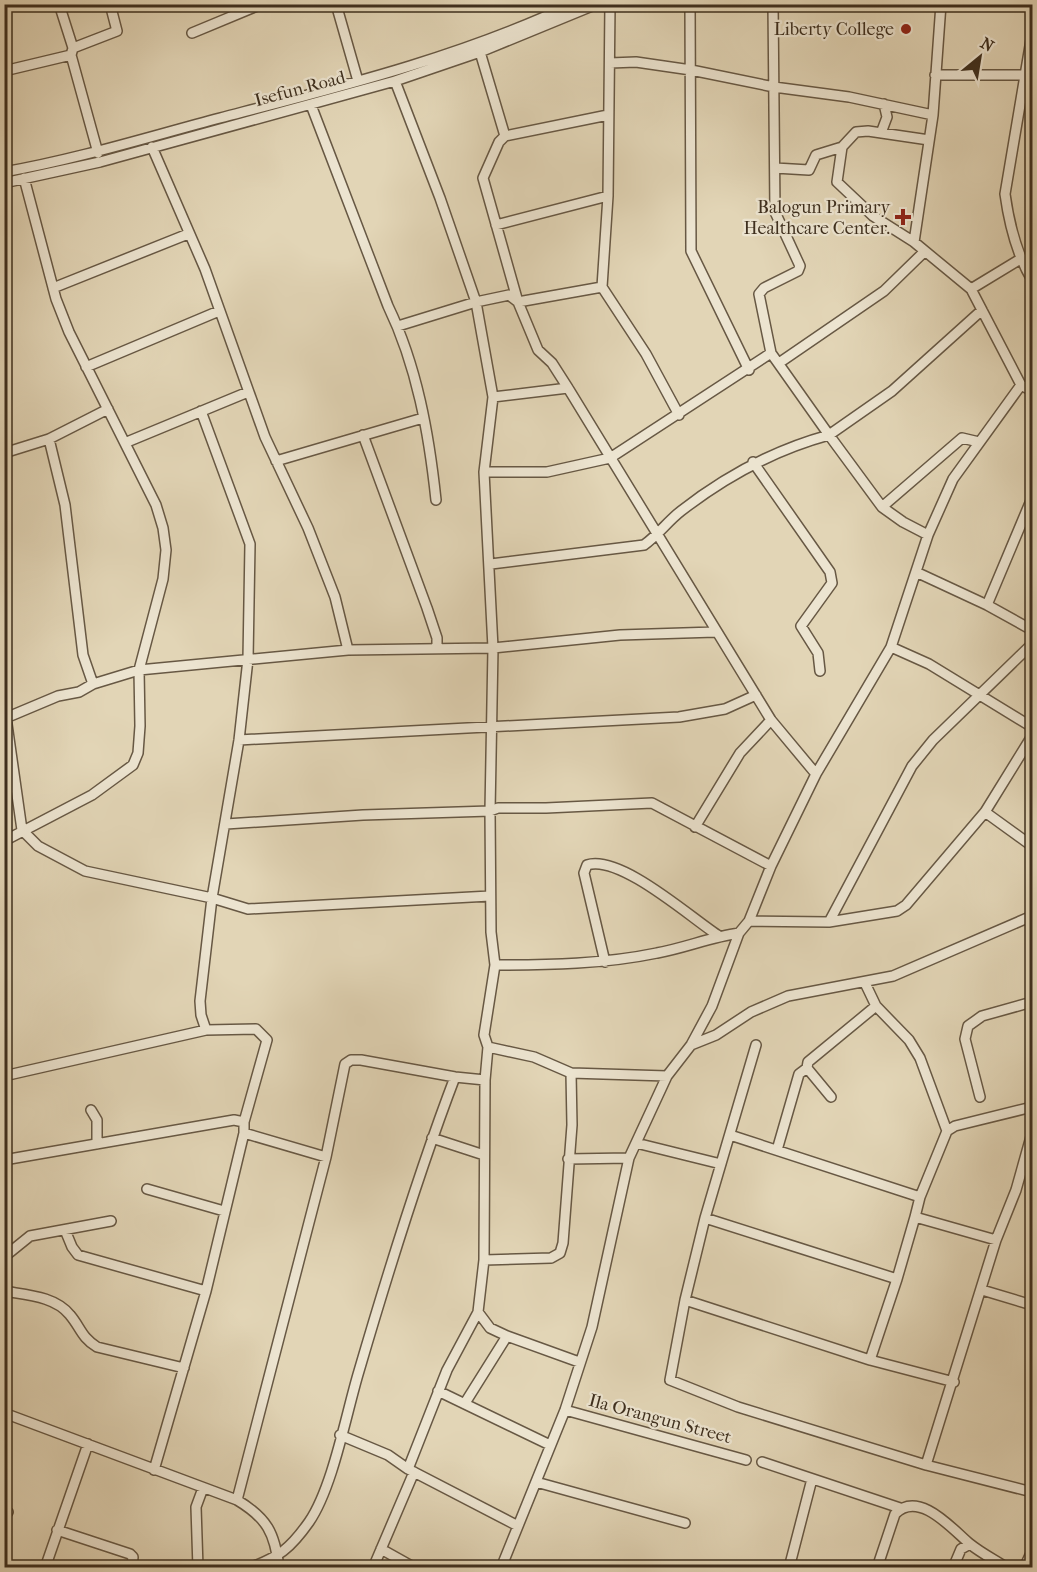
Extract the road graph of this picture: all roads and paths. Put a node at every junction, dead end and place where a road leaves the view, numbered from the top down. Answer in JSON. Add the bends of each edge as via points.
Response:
{"nodes":[{"id":1,"x":59,"y":4,"type":"edge"},
{"id":2,"x":110,"y":4,"type":"edge"},
{"id":3,"x":261,"y":4,"type":"edge"},
{"id":4,"x":336,"y":4,"type":"edge"},
{"id":5,"x":573,"y":4,"type":"edge"},
{"id":6,"x":597,"y":4,"type":"edge"},
{"id":7,"x":610,"y":4,"type":"edge"},
{"id":8,"x":690,"y":4,"type":"edge"},
{"id":9,"x":774,"y":4,"type":"edge"},
{"id":10,"x":940,"y":4,"type":"edge"},
{"id":11,"x":192,"y":33,"type":"dead end"},
{"id":12,"x":1032,"y":34,"type":"edge"},
{"id":13,"x":72,"y":52,"type":"junction"},
{"id":14,"x":480,"y":52,"type":"junction"},
{"id":15,"x":610,"y":63,"type":"junction"},
{"id":16,"x":691,"y":70,"type":"junction"},
{"id":17,"x":4,"y":71,"type":"edge"},
{"id":18,"x":935,"y":75,"type":"junction"},
{"id":19,"x":1028,"y":75,"type":"edge"},
{"id":20,"x":358,"y":81,"type":"junction"},
{"id":21,"x":394,"y":81,"type":"junction"},
{"id":22,"x":774,"y":87,"type":"junction"},
{"id":23,"x":311,"y":105,"type":"junction"},
{"id":24,"x":884,"y":105,"type":"junction"},
{"id":25,"x":608,"y":115,"type":"junction"},
{"id":26,"x":933,"y":115,"type":"junction"},
{"id":27,"x":880,"y":133,"type":"junction"},
{"id":28,"x":505,"y":136,"type":"junction"},
{"id":29,"x":929,"y":140,"type":"junction"},
{"id":30,"x":152,"y":147,"type":"junction"},
{"id":31,"x":842,"y":147,"type":"junction"},
{"id":32,"x":98,"y":153,"type":"junction"},
{"id":33,"x":775,"y":168,"type":"junction"},
{"id":34,"x":4,"y":172,"type":"edge"},
{"id":35,"x":24,"y":178,"type":"junction"},
{"id":36,"x":4,"y":183,"type":"edge"},
{"id":37,"x":608,"y":196,"type":"junction"},
{"id":38,"x":496,"y":225,"type":"junction"},
{"id":39,"x":188,"y":234,"type":"junction"},
{"id":40,"x":914,"y":242,"type":"junction"},
{"id":41,"x":923,"y":253,"type":"junction"},
{"id":42,"x":1022,"y":258,"type":"junction"},
{"id":43,"x":1032,"y":280,"type":"edge"},
{"id":44,"x":602,"y":287,"type":"junction"},
{"id":45,"x":53,"y":288,"type":"junction"},
{"id":46,"x":971,"y":290,"type":"junction"},
{"id":47,"x":476,"y":302,"type":"junction"},
{"id":48,"x":518,"y":302,"type":"junction"},
{"id":49,"x":982,"y":310,"type":"junction"},
{"id":50,"x":219,"y":311,"type":"junction"},
{"id":51,"x":398,"y":326,"type":"junction"},
{"id":52,"x":771,"y":353,"type":"junction"},
{"id":53,"x":778,"y":363,"type":"junction"},
{"id":54,"x":86,"y":368,"type":"junction"},
{"id":55,"x":749,"y":370,"type":"junction"},
{"id":56,"x":1021,"y":385,"type":"junction"},
{"id":57,"x":568,"y":388,"type":"junction"},
{"id":58,"x":1032,"y":391,"type":"edge"},
{"id":59,"x":248,"y":392,"type":"junction"},
{"id":60,"x":493,"y":397,"type":"junction"},
{"id":61,"x":108,"y":409,"type":"junction"},
{"id":62,"x":201,"y":411,"type":"junction"},
{"id":63,"x":679,"y":415,"type":"junction"},
{"id":64,"x":423,"y":418,"type":"junction"},
{"id":65,"x":363,"y":435,"type":"junction"},
{"id":66,"x":829,"y":435,"type":"junction"},
{"id":67,"x":49,"y":439,"type":"junction"},
{"id":68,"x":979,"y":441,"type":"junction"},
{"id":69,"x":127,"y":442,"type":"junction"},
{"id":70,"x":4,"y":453,"type":"edge"},
{"id":71,"x":610,"y":459,"type":"junction"},
{"id":72,"x":276,"y":461,"type":"junction"},
{"id":73,"x":753,"y":462,"type":"junction"},
{"id":74,"x":483,"y":472,"type":"junction"},
{"id":75,"x":1032,"y":498,"type":"edge"},
{"id":76,"x":436,"y":500,"type":"dead end"},
{"id":77,"x":882,"y":507,"type":"junction"},
{"id":78,"x":658,"y":534,"type":"junction"},
{"id":79,"x":928,"y":535,"type":"junction"},
{"id":80,"x":491,"y":564,"type":"junction"},
{"id":81,"x":916,"y":572,"type":"junction"},
{"id":82,"x":987,"y":605,"type":"junction"},
{"id":83,"x":1032,"y":630,"type":"edge"},
{"id":84,"x":715,"y":632,"type":"junction"},
{"id":85,"x":1032,"y":644,"type":"edge"},
{"id":86,"x":891,"y":647,"type":"junction"},
{"id":87,"x":437,"y":648,"type":"junction"},
{"id":88,"x":493,"y":648,"type":"junction"},
{"id":89,"x":348,"y":650,"type":"junction"},
{"id":90,"x":248,"y":659,"type":"junction"},
{"id":91,"x":139,"y":670,"type":"junction"},
{"id":92,"x":820,"y":671,"type":"dead end"},
{"id":93,"x":93,"y":684,"type":"junction"},
{"id":94,"x":756,"y":695,"type":"junction"},
{"id":95,"x":979,"y":695,"type":"junction"},
{"id":96,"x":4,"y":703,"type":"edge"},
{"id":97,"x":8,"y":717,"type":"junction"},
{"id":98,"x":771,"y":720,"type":"junction"},
{"id":99,"x":494,"y":727,"type":"junction"},
{"id":100,"x":1032,"y":728,"type":"edge"},
{"id":101,"x":239,"y":740,"type":"junction"},
{"id":102,"x":1031,"y":742,"type":"edge"},
{"id":103,"x":7,"y":746,"type":"edge"},
{"id":104,"x":816,"y":774,"type":"junction"},
{"id":105,"x":490,"y":811,"type":"junction"},
{"id":106,"x":985,"y":812,"type":"junction"},
{"id":107,"x":226,"y":824,"type":"junction"},
{"id":108,"x":695,"y":827,"type":"junction"},
{"id":109,"x":22,"y":830,"type":"junction"},
{"id":110,"x":4,"y":841,"type":"edge"},
{"id":111,"x":1032,"y":846,"type":"edge"},
{"id":112,"x":771,"y":866,"type":"junction"},
{"id":113,"x":490,"y":896,"type":"junction"},
{"id":114,"x":212,"y":898,"type":"junction"},
{"id":115,"x":1032,"y":916,"type":"edge"},
{"id":116,"x":749,"y":921,"type":"junction"},
{"id":117,"x":830,"y":922,"type":"junction"},
{"id":118,"x":739,"y":933,"type":"junction"},
{"id":119,"x":719,"y":936,"type":"junction"},
{"id":120,"x":604,"y":962,"type":"junction"},
{"id":121,"x":495,"y":965,"type":"junction"},
{"id":122,"x":866,"y":983,"type":"junction"},
{"id":123,"x":1032,"y":1002,"type":"edge"},
{"id":124,"x":876,"y":1006,"type":"junction"},
{"id":125,"x":206,"y":1030,"type":"junction"},
{"id":126,"x":691,"y":1045,"type":"junction"},
{"id":127,"x":756,"y":1045,"type":"dead end"},
{"id":128,"x":488,"y":1047,"type":"junction"},
{"id":129,"x":807,"y":1068,"type":"junction"},
{"id":130,"x":571,"y":1073,"type":"junction"},
{"id":131,"x":4,"y":1076,"type":"edge"},
{"id":132,"x":667,"y":1076,"type":"junction"},
{"id":133,"x":455,"y":1077,"type":"junction"},
{"id":134,"x":485,"y":1080,"type":"junction"},
{"id":135,"x":831,"y":1096,"type":"dead end"},
{"id":136,"x":980,"y":1097,"type":"dead end"},
{"id":137,"x":1032,"y":1107,"type":"edge"},
{"id":138,"x":92,"y":1110,"type":"dead end"},
{"id":139,"x":244,"y":1122,"type":"junction"},
{"id":140,"x":947,"y":1131,"type":"junction"},
{"id":141,"x":244,"y":1133,"type":"junction"},
{"id":142,"x":1032,"y":1133,"type":"edge"},
{"id":143,"x":730,"y":1135,"type":"junction"},
{"id":144,"x":432,"y":1138,"type":"junction"},
{"id":145,"x":636,"y":1143,"type":"junction"},
{"id":146,"x":97,"y":1144,"type":"junction"},
{"id":147,"x":777,"y":1150,"type":"junction"},
{"id":148,"x":484,"y":1155,"type":"junction"},
{"id":149,"x":326,"y":1157,"type":"junction"},
{"id":150,"x":629,"y":1158,"type":"junction"},
{"id":151,"x":568,"y":1159,"type":"junction"},
{"id":152,"x":4,"y":1160,"type":"edge"},
{"id":153,"x":721,"y":1164,"type":"junction"},
{"id":154,"x":147,"y":1189,"type":"dead end"},
{"id":155,"x":920,"y":1197,"type":"junction"},
{"id":156,"x":224,"y":1210,"type":"junction"},
{"id":157,"x":915,"y":1217,"type":"junction"},
{"id":158,"x":705,"y":1218,"type":"junction"},
{"id":159,"x":111,"y":1221,"type":"dead end"},
{"id":160,"x":65,"y":1230,"type":"junction"},
{"id":161,"x":996,"y":1240,"type":"junction"},
{"id":162,"x":4,"y":1257,"type":"edge"},
{"id":163,"x":484,"y":1260,"type":"junction"},
{"id":164,"x":897,"y":1279,"type":"junction"},
{"id":165,"x":982,"y":1290,"type":"junction"},
{"id":166,"x":4,"y":1291,"type":"edge"},
{"id":167,"x":206,"y":1291,"type":"junction"},
{"id":168,"x":685,"y":1300,"type":"junction"},
{"id":169,"x":1032,"y":1305,"type":"edge"},
{"id":170,"x":478,"y":1312,"type":"junction"},
{"id":171,"x":507,"y":1336,"type":"junction"},
{"id":172,"x":870,"y":1360,"type":"junction"},
{"id":173,"x":579,"y":1362,"type":"junction"},
{"id":174,"x":183,"y":1368,"type":"junction"},
{"id":175,"x":954,"y":1382,"type":"junction"},
{"id":176,"x":438,"y":1391,"type":"junction"},
{"id":177,"x":465,"y":1403,"type":"junction"},
{"id":178,"x":565,"y":1410,"type":"junction"},
{"id":179,"x":4,"y":1413,"type":"edge"},
{"id":180,"x":340,"y":1435,"type":"junction"},
{"id":181,"x":88,"y":1444,"type":"junction"},
{"id":182,"x":550,"y":1445,"type":"junction"},
{"id":183,"x":746,"y":1460,"type":"dead end"},
{"id":184,"x":762,"y":1462,"type":"dead end"},
{"id":185,"x":926,"y":1465,"type":"junction"},
{"id":186,"x":153,"y":1470,"type":"junction"},
{"id":187,"x":411,"y":1470,"type":"junction"},
{"id":188,"x":812,"y":1479,"type":"junction"},
{"id":189,"x":536,"y":1482,"type":"junction"},
{"id":190,"x":203,"y":1488,"type":"junction"},
{"id":191,"x":1032,"y":1492,"type":"edge"},
{"id":192,"x":237,"y":1500,"type":"junction"},
{"id":193,"x":900,"y":1508,"type":"junction"},
{"id":194,"x":685,"y":1523,"type":"dead end"},
{"id":195,"x":518,"y":1526,"type":"junction"},
{"id":196,"x":57,"y":1530,"type":"junction"},
{"id":197,"x":970,"y":1544,"type":"junction"},
{"id":198,"x":381,"y":1550,"type":"junction"},
{"id":199,"x":1032,"y":1551,"type":"edge"},
{"id":200,"x":278,"y":1557,"type":"junction"},
{"id":201,"x":502,"y":1565,"type":"edge"},
{"id":202,"x":45,"y":1568,"type":"edge"},
{"id":203,"x":132,"y":1568,"type":"edge"},
{"id":204,"x":198,"y":1568,"type":"edge"},
{"id":205,"x":249,"y":1568,"type":"edge"},
{"id":206,"x":279,"y":1568,"type":"edge"},
{"id":207,"x":373,"y":1568,"type":"edge"},
{"id":208,"x":415,"y":1568,"type":"edge"},
{"id":209,"x":518,"y":1568,"type":"edge"},
{"id":210,"x":789,"y":1568,"type":"edge"},
{"id":211,"x":877,"y":1568,"type":"edge"},
{"id":212,"x":954,"y":1568,"type":"edge"},
{"id":213,"x":1006,"y":1568,"type":"edge"},
{"id":214,"x":1024,"y":1568,"type":"edge"}],
"edges":[{"from":1,"to":13,"type":"street"},
{"from":2,"to":13,"type":"street","via":[[117,31]]},
{"from":3,"to":11,"type":"street"},
{"from":4,"to":20,"type":"street"},
{"from":5,"to":20,"type":"street","name":"Isefun Road","via":[[477,44]]},
{"from":6,"to":14,"type":"street","name":"Isefun Road"},
{"from":7,"to":15,"type":"street"},
{"from":8,"to":16,"type":"street"},
{"from":9,"to":22,"type":"street"},
{"from":10,"to":18,"type":"street"},
{"from":12,"to":19,"type":"street"},
{"from":13,"to":17,"type":"street"},
{"from":13,"to":32,"type":"street"},
{"from":14,"to":21,"type":"street","name":"Isefun Road"},
{"from":14,"to":28,"type":"street"},
{"from":15,"to":16,"type":"street","via":[[636,62]]},
{"from":15,"to":25,"type":"street"},
{"from":16,"to":22,"type":"street"},
{"from":16,"to":55,"type":"street","via":[[691,251]]},
{"from":18,"to":19,"type":"street"},
{"from":18,"to":26,"type":"street"},
{"from":19,"to":42,"type":"street","via":[[1005,194],[1008,217]]},
{"from":20,"to":32,"type":"street","name":"Isefun Road"},
{"from":21,"to":23,"type":"street","name":"Isefun Road"},
{"from":21,"to":47,"type":"street"},
{"from":22,"to":24,"type":"street"},
{"from":22,"to":33,"type":"street"},
{"from":23,"to":30,"type":"street","name":"Isefun Road"},
{"from":23,"to":51,"type":"street"},
{"from":24,"to":26,"type":"street"},
{"from":24,"to":27,"type":"street","via":[[887,117]]},
{"from":25,"to":28,"type":"street"},
{"from":25,"to":37,"type":"street"},
{"from":26,"to":29,"type":"street"},
{"from":27,"to":29,"type":"street"},
{"from":27,"to":31,"type":"street","via":[[856,132]]},
{"from":28,"to":38,"type":"street","via":[[483,178]]},
{"from":29,"to":40,"type":"street"},
{"from":30,"to":35,"type":"street","name":"Isefun Road"},
{"from":30,"to":39,"type":"street"},
{"from":31,"to":33,"type":"street","via":[[816,155],[809,170]]},
{"from":31,"to":40,"type":"street","via":[[837,182],[873,216]]},
{"from":32,"to":34,"type":"street","name":"Isefun Road"},
{"from":33,"to":52,"type":"street","via":[[777,220],[800,266],[798,271],[759,294]]},
{"from":35,"to":36,"type":"street","name":"Isefun Road"},
{"from":35,"to":45,"type":"street"},
{"from":37,"to":38,"type":"street"},
{"from":37,"to":44,"type":"street"},
{"from":38,"to":48,"type":"street"},
{"from":39,"to":45,"type":"street"},
{"from":39,"to":50,"type":"street"},
{"from":40,"to":41,"type":"street"},
{"from":41,"to":46,"type":"street"},
{"from":41,"to":53,"type":"street","via":[[884,291]]},
{"from":42,"to":43,"type":"street"},
{"from":42,"to":46,"type":"street"},
{"from":44,"to":48,"type":"street"},
{"from":44,"to":63,"type":"street","via":[[646,354]]},
{"from":45,"to":54,"type":"street"},
{"from":46,"to":49,"type":"street"},
{"from":47,"to":48,"type":"street","via":[[509,295]]},
{"from":47,"to":51,"type":"street"},
{"from":47,"to":60,"type":"street"},
{"from":48,"to":57,"type":"street","via":[[538,350]]},
{"from":49,"to":56,"type":"street"},
{"from":49,"to":66,"type":"street","via":[[892,391]]},
{"from":50,"to":54,"type":"street"},
{"from":50,"to":59,"type":"street"},
{"from":51,"to":64,"type":"street"},
{"from":52,"to":53,"type":"street"},
{"from":52,"to":55,"type":"street"},
{"from":53,"to":66,"type":"street"},
{"from":54,"to":61,"type":"street"},
{"from":55,"to":63,"type":"street"},
{"from":56,"to":58,"type":"street"},
{"from":56,"to":68,"type":"street"},
{"from":57,"to":60,"type":"street"},
{"from":57,"to":71,"type":"street"},
{"from":59,"to":62,"type":"street"},
{"from":59,"to":72,"type":"street"},
{"from":60,"to":74,"type":"street"},
{"from":61,"to":67,"type":"street"},
{"from":61,"to":69,"type":"street"},
{"from":62,"to":69,"type":"street"},
{"from":62,"to":90,"type":"street","via":[[250,544]]},
{"from":63,"to":71,"type":"street"},
{"from":64,"to":65,"type":"street"},
{"from":64,"to":76,"type":"street"},
{"from":65,"to":72,"type":"street"},
{"from":65,"to":87,"type":"street","via":[[427,608]]},
{"from":66,"to":73,"type":"street"},
{"from":66,"to":77,"type":"street"},
{"from":67,"to":70,"type":"street"},
{"from":67,"to":93,"type":"street","via":[[65,505],[83,655]]},
{"from":68,"to":77,"type":"street","via":[[962,438]]},
{"from":68,"to":79,"type":"street","via":[[953,479]]},
{"from":69,"to":91,"type":"street","via":[[156,505],[166,550],[163,579]]},
{"from":71,"to":74,"type":"street","via":[[547,472]]},
{"from":71,"to":78,"type":"street"},
{"from":72,"to":89,"type":"street","via":[[335,597]]},
{"from":73,"to":78,"type":"street","via":[[680,512]]},
{"from":73,"to":92,"type":"street","via":[[830,572],[832,583],[801,626],[818,653]]},
{"from":74,"to":80,"type":"street"},
{"from":75,"to":82,"type":"street"},
{"from":77,"to":79,"type":"street"},
{"from":78,"to":80,"type":"street","via":[[644,545]]},
{"from":78,"to":84,"type":"street"},
{"from":79,"to":81,"type":"street"},
{"from":80,"to":88,"type":"street"},
{"from":81,"to":82,"type":"street"},
{"from":81,"to":86,"type":"street"},
{"from":82,"to":83,"type":"street"},
{"from":84,"to":88,"type":"street","via":[[620,635]]},
{"from":84,"to":94,"type":"street"},
{"from":85,"to":95,"type":"street"},
{"from":86,"to":95,"type":"street","via":[[929,664]]},
{"from":86,"to":104,"type":"street"},
{"from":87,"to":88,"type":"street"},
{"from":87,"to":89,"type":"street"},
{"from":88,"to":99,"type":"street"},
{"from":89,"to":90,"type":"street"},
{"from":90,"to":91,"type":"street"},
{"from":90,"to":101,"type":"street"},
{"from":91,"to":93,"type":"street"},
{"from":91,"to":109,"type":"street","via":[[140,726],[133,765],[92,795]]},
{"from":93,"to":97,"type":"street"},
{"from":94,"to":98,"type":"street"},
{"from":94,"to":99,"type":"street","via":[[724,709],[679,717]]},
{"from":95,"to":100,"type":"street"},
{"from":95,"to":117,"type":"street","via":[[912,766]]},
{"from":96,"to":97,"type":"street"},
{"from":97,"to":103,"type":"street"},
{"from":98,"to":104,"type":"street"},
{"from":98,"to":108,"type":"street","via":[[740,753]]},
{"from":99,"to":101,"type":"street"},
{"from":99,"to":105,"type":"street"},
{"from":101,"to":107,"type":"street"},
{"from":102,"to":106,"type":"street"},
{"from":103,"to":109,"type":"street"},
{"from":104,"to":112,"type":"street"},
{"from":105,"to":107,"type":"street"},
{"from":105,"to":108,"type":"street","via":[[498,807],[652,803]]},
{"from":105,"to":113,"type":"street"},
{"from":106,"to":111,"type":"street"},
{"from":106,"to":117,"type":"street","via":[[906,905]]},
{"from":107,"to":114,"type":"street"},
{"from":108,"to":112,"type":"street"},
{"from":109,"to":110,"type":"street"},
{"from":109,"to":114,"type":"street","via":[[38,846],[86,872]]},
{"from":112,"to":116,"type":"street"},
{"from":113,"to":114,"type":"street","via":[[248,909]]},
{"from":113,"to":121,"type":"street"},
{"from":114,"to":125,"type":"street","via":[[200,1001]]},
{"from":115,"to":122,"type":"street","via":[[893,976]]},
{"from":116,"to":117,"type":"street"},
{"from":116,"to":118,"type":"street"},
{"from":118,"to":119,"type":"street"},
{"from":118,"to":126,"type":"street","via":[[712,1006]]},
{"from":119,"to":120,"type":"street","via":[[659,953]]},
{"from":119,"to":120,"type":"street","via":[[638,880],[596,862],[587,866],[584,873]]},
{"from":120,"to":121,"type":"street"},
{"from":121,"to":128,"type":"street","via":[[484,1035]]},
{"from":122,"to":124,"type":"street"},
{"from":122,"to":126,"type":"street","via":[[788,996]]},
{"from":123,"to":136,"type":"street","via":[[982,1016],[968,1026],[965,1039]]},
{"from":124,"to":129,"type":"street","via":[[809,1060]]},
{"from":124,"to":140,"type":"street","via":[[909,1040],[920,1058]]},
{"from":125,"to":131,"type":"street"},
{"from":125,"to":139,"type":"street","via":[[256,1029],[267,1037]]},
{"from":126,"to":132,"type":"street"},
{"from":127,"to":143,"type":"street"},
{"from":128,"to":130,"type":"street","via":[[534,1057]]},
{"from":128,"to":134,"type":"street"},
{"from":129,"to":135,"type":"street"},
{"from":129,"to":147,"type":"street","via":[[799,1074]]},
{"from":130,"to":132,"type":"street"},
{"from":130,"to":151,"type":"street"},
{"from":132,"to":145,"type":"street"},
{"from":133,"to":134,"type":"street"},
{"from":133,"to":144,"type":"street"},
{"from":133,"to":149,"type":"street","via":[[351,1060],[345,1064]]},
{"from":134,"to":148,"type":"street"},
{"from":137,"to":140,"type":"street"},
{"from":138,"to":146,"type":"street","via":[[97,1120]]},
{"from":139,"to":141,"type":"street"},
{"from":139,"to":146,"type":"street","via":[[234,1120]]},
{"from":140,"to":155,"type":"street"},
{"from":141,"to":149,"type":"street"},
{"from":141,"to":156,"type":"street"},
{"from":142,"to":161,"type":"street","via":[[1016,1190]]},
{"from":143,"to":147,"type":"street"},
{"from":143,"to":153,"type":"street"},
{"from":144,"to":148,"type":"street"},
{"from":144,"to":180,"type":"street"},
{"from":145,"to":150,"type":"street"},
{"from":145,"to":153,"type":"street"},
{"from":146,"to":152,"type":"street"},
{"from":147,"to":155,"type":"street"},
{"from":148,"to":163,"type":"street"},
{"from":149,"to":192,"type":"street"},
{"from":150,"to":151,"type":"street"},
{"from":150,"to":173,"type":"street","via":[[592,1327]]},
{"from":151,"to":163,"type":"street","via":[[560,1253],[551,1258]]},
{"from":153,"to":158,"type":"street"},
{"from":154,"to":156,"type":"street"},
{"from":155,"to":157,"type":"street"},
{"from":156,"to":167,"type":"street"},
{"from":157,"to":161,"type":"street"},
{"from":157,"to":164,"type":"street"},
{"from":158,"to":164,"type":"street"},
{"from":158,"to":168,"type":"street"},
{"from":159,"to":160,"type":"street"},
{"from":160,"to":162,"type":"street","via":[[30,1236]]},
{"from":160,"to":167,"type":"street","via":[[78,1254]]},
{"from":161,"to":165,"type":"street"},
{"from":163,"to":170,"type":"street"},
{"from":164,"to":172,"type":"street"},
{"from":165,"to":169,"type":"street"},
{"from":165,"to":175,"type":"street"},
{"from":166,"to":174,"type":"street","via":[[60,1305],[85,1339],[97,1347]]},
{"from":167,"to":174,"type":"street"},
{"from":168,"to":172,"type":"street"},
{"from":168,"to":185,"type":"street","via":[[669,1376],[673,1383]]},
{"from":170,"to":171,"type":"street","via":[[490,1328]]},
{"from":170,"to":176,"type":"street"},
{"from":171,"to":173,"type":"street"},
{"from":171,"to":177,"type":"street"},
{"from":172,"to":175,"type":"street"},
{"from":173,"to":178,"type":"street"},
{"from":174,"to":186,"type":"street"},
{"from":175,"to":185,"type":"street"},
{"from":176,"to":177,"type":"street"},
{"from":176,"to":187,"type":"street"},
{"from":177,"to":182,"type":"street"},
{"from":178,"to":182,"type":"street"},
{"from":178,"to":183,"type":"street","name":"Ila Orangun Street"},
{"from":179,"to":181,"type":"street"},
{"from":180,"to":187,"type":"street","via":[[388,1455]]},
{"from":180,"to":200,"type":"street","via":[[330,1477],[310,1521]]},
{"from":181,"to":186,"type":"street"},
{"from":181,"to":196,"type":"street"},
{"from":182,"to":189,"type":"street"},
{"from":184,"to":188,"type":"street"},
{"from":185,"to":191,"type":"street"},
{"from":186,"to":190,"type":"street"},
{"from":187,"to":195,"type":"street"},
{"from":187,"to":198,"type":"street"},
{"from":188,"to":193,"type":"street"},
{"from":188,"to":210,"type":"street"},
{"from":189,"to":194,"type":"street"},
{"from":189,"to":195,"type":"street"},
{"from":190,"to":192,"type":"street"},
{"from":190,"to":204,"type":"street","via":[[196,1508]]},
{"from":192,"to":200,"type":"street","via":[[257,1513],[271,1530]]},
{"from":193,"to":197,"type":"street","via":[[941,1516]]},
{"from":193,"to":211,"type":"street","via":[[889,1524]]},
{"from":195,"to":201,"type":"street"},
{"from":196,"to":202,"type":"street"},
{"from":196,"to":203,"type":"street","via":[[129,1554],[133,1557]]},
{"from":197,"to":212,"type":"street","via":[[961,1549]]},
{"from":197,"to":213,"type":"street"},
{"from":198,"to":207,"type":"street"},
{"from":198,"to":208,"type":"street"},
{"from":199,"to":214,"type":"street"},
{"from":200,"to":205,"type":"street"},
{"from":200,"to":206,"type":"street"},
{"from":201,"to":209,"type":"street"}]}
